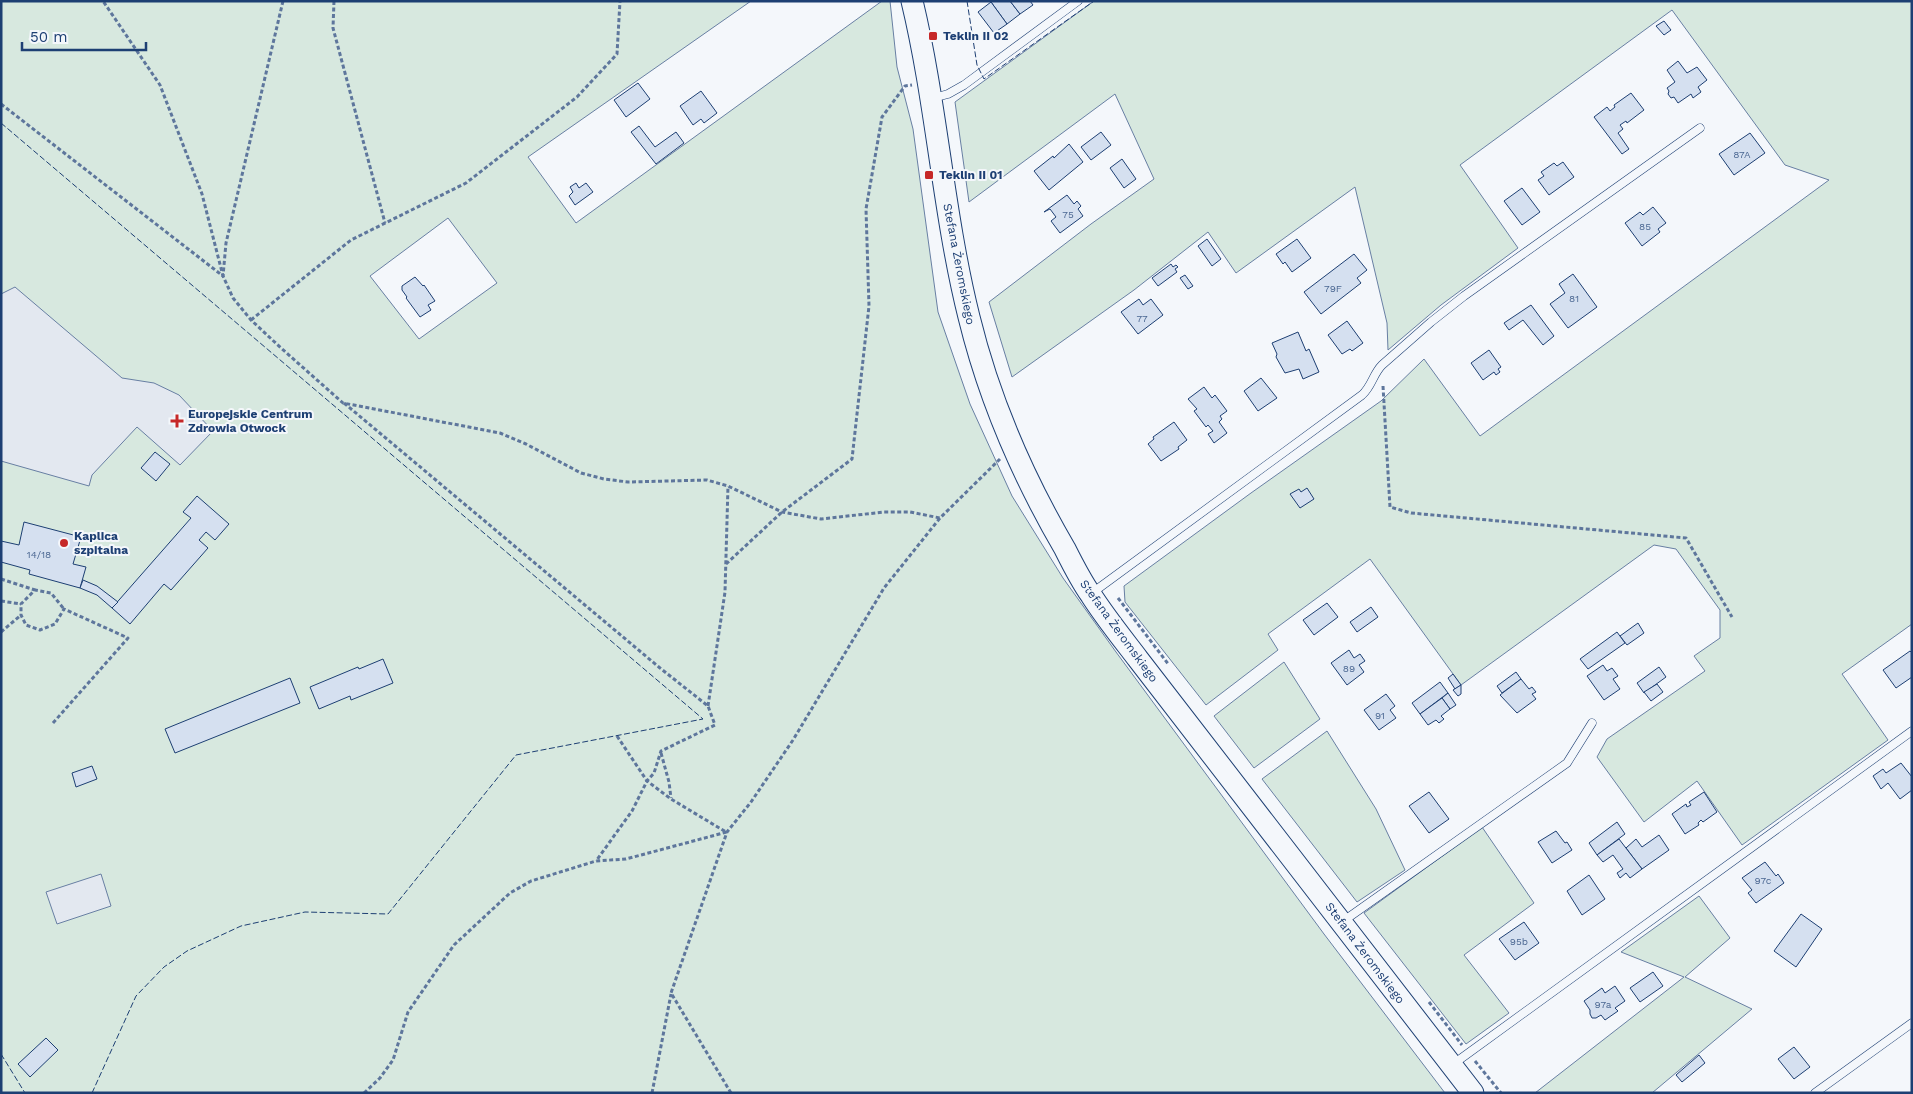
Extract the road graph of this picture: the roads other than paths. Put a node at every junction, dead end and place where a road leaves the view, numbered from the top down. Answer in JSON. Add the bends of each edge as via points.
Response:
{"nodes":[{"id":1,"x":912,"y":1,"type":"edge"},
{"id":2,"x":1078,"y":1,"type":"edge"},
{"id":3,"x":929,"y":90,"type":"junction"},
{"id":4,"x":1700,"y":128,"type":"dead end"},
{"id":5,"x":1098,"y":589,"type":"junction"},
{"id":6,"x":1592,"y":723,"type":"dead end"},
{"id":7,"x":1912,"y":731,"type":"edge"},
{"id":8,"x":1342,"y":922,"type":"junction"},
{"id":9,"x":1912,"y":1023,"type":"edge"},
{"id":10,"x":1452,"y":1066,"type":"junction"},
{"id":11,"x":1473,"y":1093,"type":"edge"},
{"id":12,"x":1815,"y":1093,"type":"edge"}],
"edges":[{"from":1,"to":3,"type":"main road","name":"Stefana Żeromskiego"},
{"from":2,"to":3,"type":"lane","via":[[948,94]]},
{"from":3,"to":5,"type":"main road","name":"Stefana Żeromskiego","via":[[952,238],[968,316],[987,381],[1013,447],[1048,521]]},
{"from":4,"to":5,"type":"lane","via":[[1458,301],[1382,365],[1362,395]]},
{"from":5,"to":8,"type":"main road","name":"Stefana Żeromskiego","via":[[1138,659]]},
{"from":6,"to":8,"type":"lane","via":[[1567,763]]},
{"from":7,"to":10,"type":"lane"},
{"from":8,"to":10,"type":"main road","name":"Stefana Żeromskiego"},
{"from":9,"to":12,"type":"lane"},
{"from":10,"to":11,"type":"main road","name":"Stefana Żeromskiego"}]}
